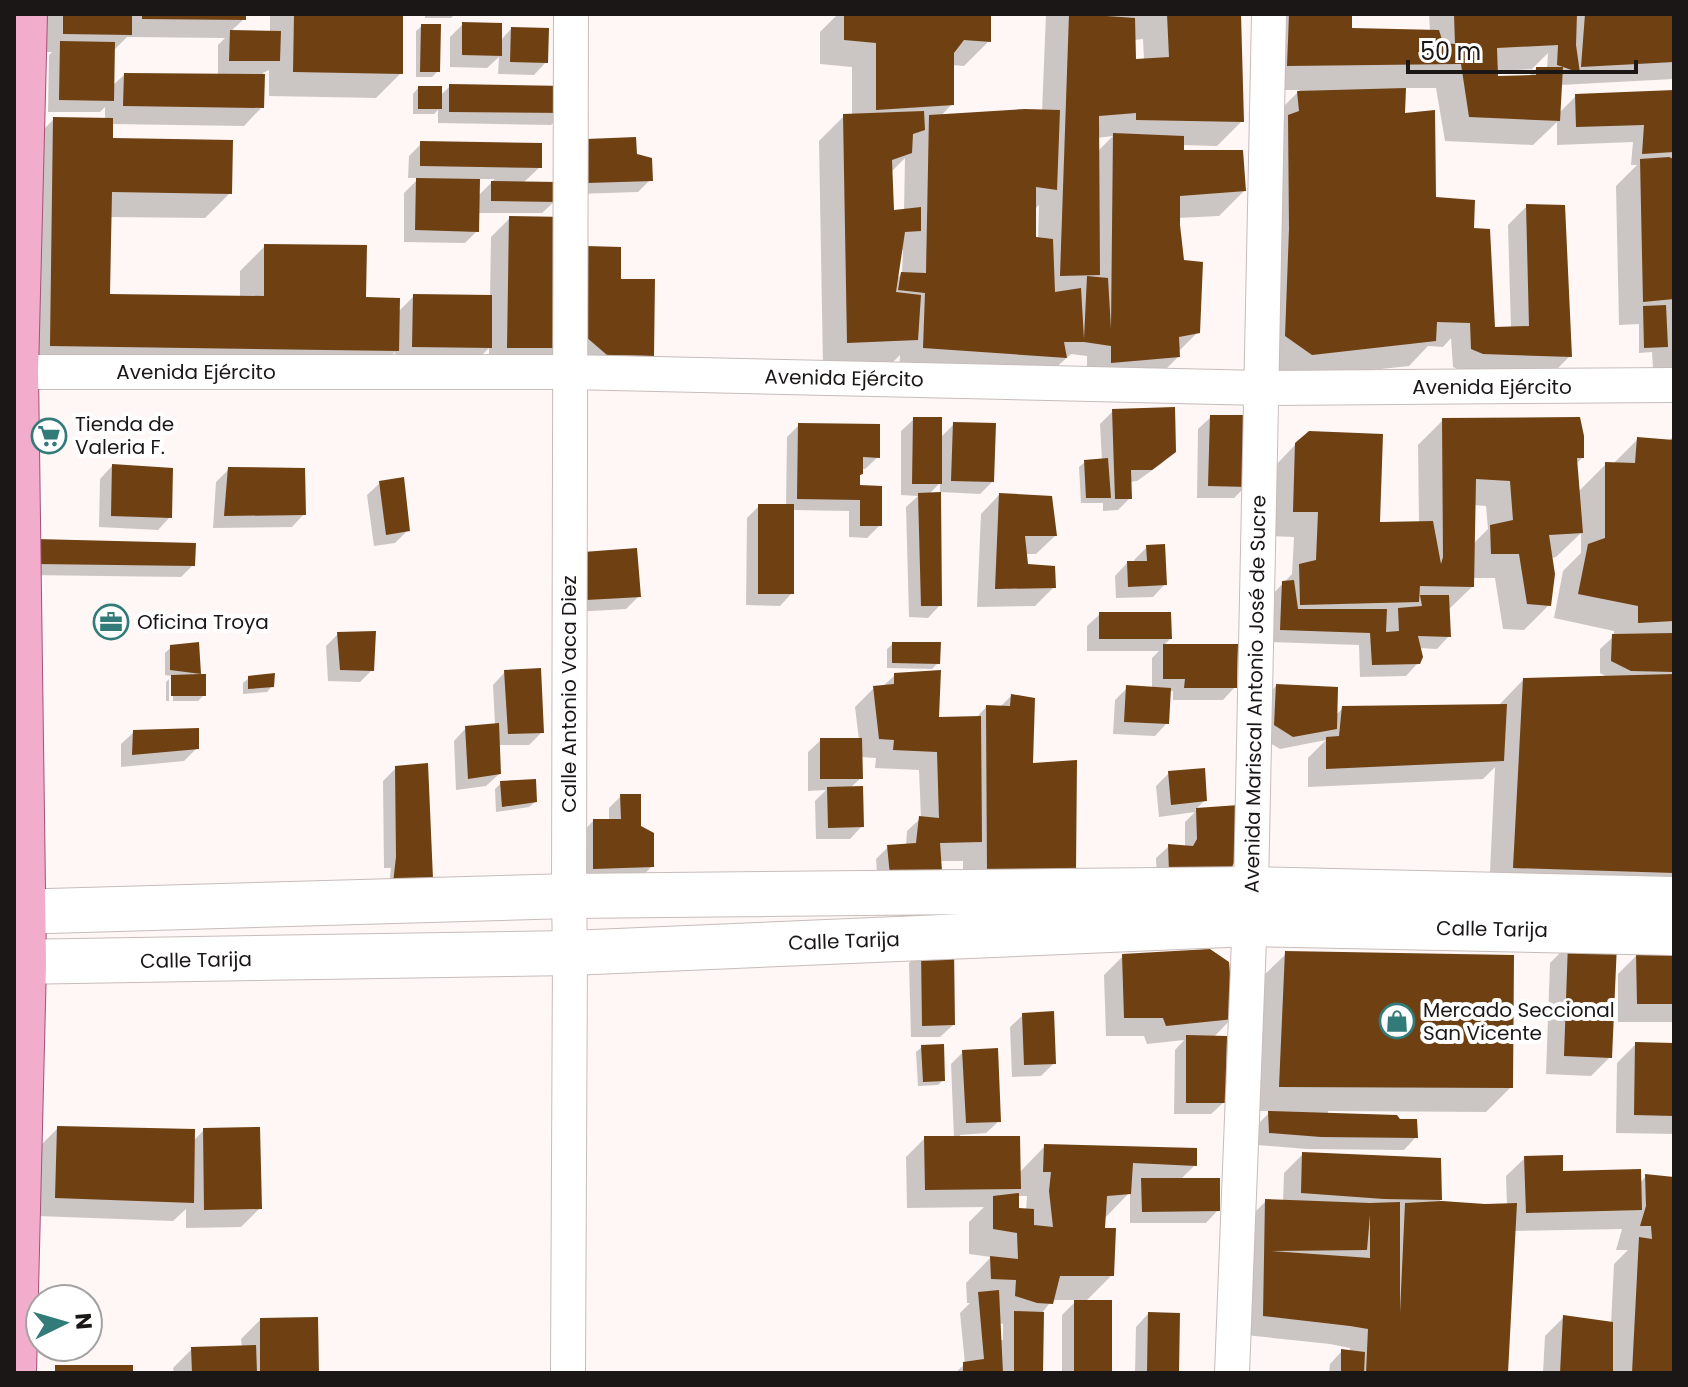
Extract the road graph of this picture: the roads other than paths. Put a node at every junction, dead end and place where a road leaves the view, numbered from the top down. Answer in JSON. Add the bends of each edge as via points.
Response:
{"nodes":[{"id":1,"x":25,"y":14,"type":"edge"},
{"id":2,"x":571,"y":14,"type":"edge"},
{"id":3,"x":1269,"y":14,"type":"edge"},
{"id":4,"x":15,"y":372,"type":"edge"},
{"id":5,"x":570,"y":372,"type":"junction"},
{"id":6,"x":1674,"y":385,"type":"edge"},
{"id":7,"x":1262,"y":388,"type":"junction"},
{"id":8,"x":569,"y":896,"type":"junction"},
{"id":9,"x":1674,"y":899,"type":"edge"},
{"id":10,"x":1250,"y":906,"type":"junction"},
{"id":11,"x":19,"y":912,"type":"edge"},
{"id":12,"x":1674,"y":933,"type":"edge"},
{"id":13,"x":570,"y":953,"type":"junction"},
{"id":14,"x":19,"y":962,"type":"edge"},
{"id":15,"x":14,"y":1373,"type":"edge"},
{"id":16,"x":568,"y":1373,"type":"edge"},
{"id":17,"x":1232,"y":1373,"type":"edge"}],
"edges":[{"from":1,"to":4,"type":"main road"},
{"from":2,"to":5,"type":"street","name":"Calle Antonio Vaca Diez"},
{"from":3,"to":7,"type":"street","name":"Avenida Mariscal Antonio José de Sucre"},
{"from":4,"to":5,"type":"street","name":"Avenida Ejército"},
{"from":4,"to":11,"type":"main road"},
{"from":5,"to":7,"type":"street","name":"Avenida Ejército"},
{"from":5,"to":8,"type":"street","name":"Calle Antonio Vaca Diez"},
{"from":6,"to":7,"type":"street","name":"Avenida Ejército"},
{"from":7,"to":10,"type":"street","name":"Avenida Mariscal Antonio José de Sucre"},
{"from":8,"to":10,"type":"street","name":"Calle Tarija"},
{"from":8,"to":11,"type":"street","name":"Calle Tarija"},
{"from":8,"to":13,"type":"street","name":"Calle Antonio Vaca Diez"},
{"from":9,"to":10,"type":"street","name":"Calle Tarija"},
{"from":10,"to":12,"type":"street","name":"Calle Tarija"},
{"from":10,"to":13,"type":"street","name":"Calle Tarija"},
{"from":10,"to":17,"type":"street","name":"Avenida Mariscal Antonio José de Sucre"},
{"from":11,"to":14,"type":"main road"},
{"from":13,"to":14,"type":"street","name":"Calle Tarija"},
{"from":13,"to":16,"type":"street","name":"Calle Antonio Vaca Diez"},
{"from":14,"to":15,"type":"main road"}]}
